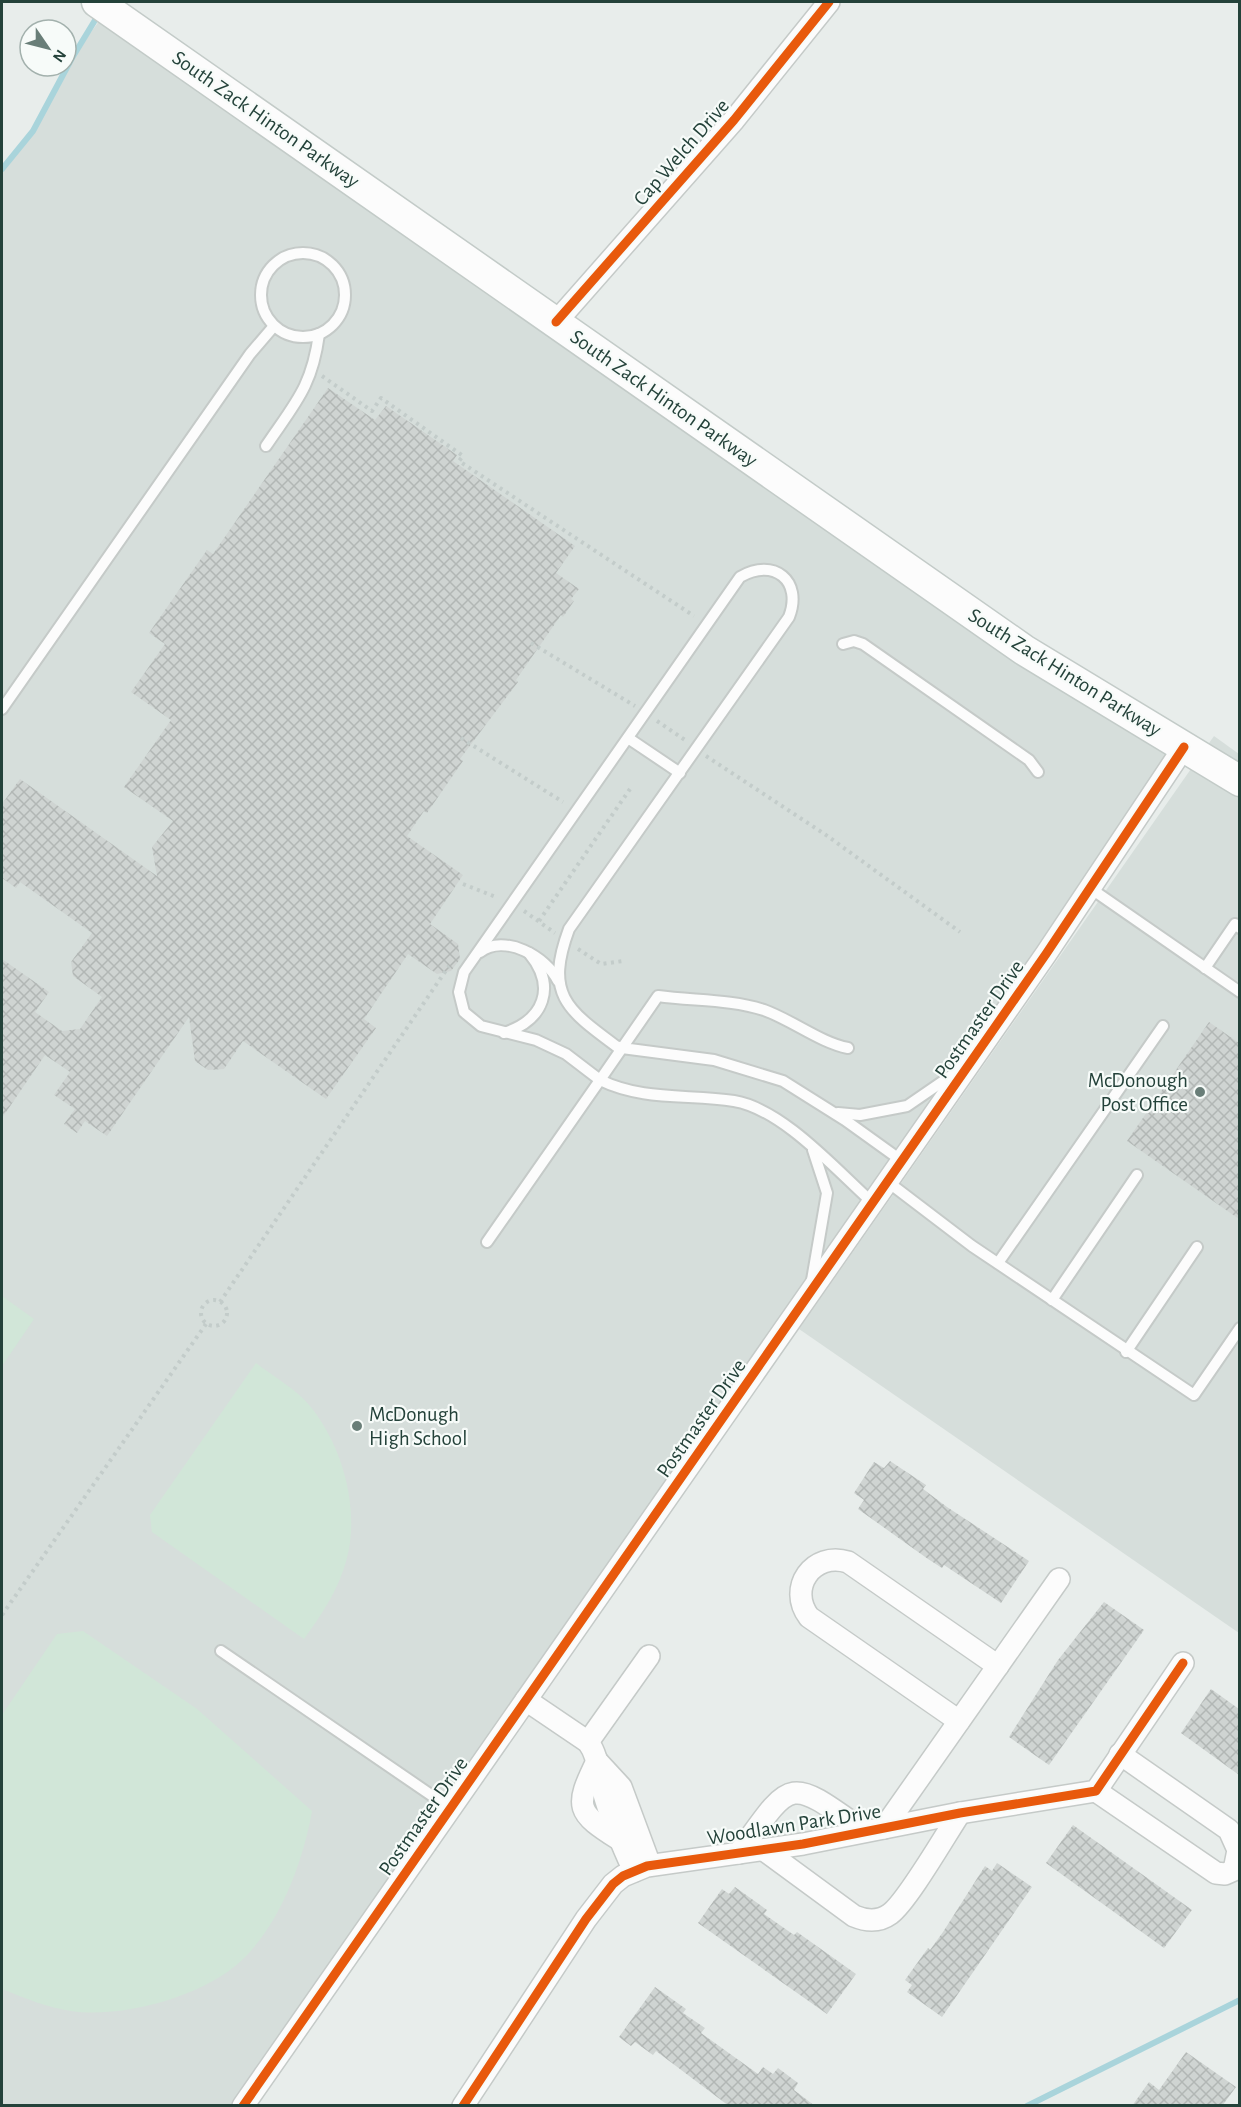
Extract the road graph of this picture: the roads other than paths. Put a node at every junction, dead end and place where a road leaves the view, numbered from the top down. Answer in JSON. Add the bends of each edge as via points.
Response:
{"nodes":[{"id":1,"x":98,"y":2,"type":"edge"},
{"id":2,"x":829,"y":2,"type":"edge"},
{"id":3,"x":556,"y":322,"type":"junction"},
{"id":4,"x":274,"y":326,"type":"junction"},
{"id":5,"x":319,"y":334,"type":"junction"},
{"id":6,"x":266,"y":446,"type":"dead end"},
{"id":7,"x":843,"y":644,"type":"dead end"},
{"id":8,"x":2,"y":709,"type":"edge"},
{"id":9,"x":628,"y":738,"type":"junction"},
{"id":10,"x":1184,"y":747,"type":"junction"},
{"id":11,"x":1038,"y":772,"type":"dead end"},
{"id":12,"x":680,"y":773,"type":"junction"},
{"id":13,"x":1239,"y":781,"type":"edge"},
{"id":14,"x":1090,"y":888,"type":"junction"},
{"id":15,"x":1238,"y":923,"type":"edge"},
{"id":16,"x":529,"y":953,"type":"junction"},
{"id":17,"x":476,"y":955,"type":"junction"},
{"id":18,"x":558,"y":959,"type":"junction"},
{"id":19,"x":1205,"y":968,"type":"junction"},
{"id":20,"x":553,"y":973,"type":"junction"},
{"id":21,"x":560,"y":984,"type":"junction"},
{"id":22,"x":1239,"y":992,"type":"edge"},
{"id":23,"x":543,"y":998,"type":"junction"},
{"id":24,"x":1163,"y":1026,"type":"dead end"},
{"id":25,"x":503,"y":1033,"type":"junction"},
{"id":26,"x":622,"y":1048,"type":"junction"},
{"id":27,"x":848,"y":1048,"type":"dead end"},
{"id":28,"x":970,"y":1063,"type":"junction"},
{"id":29,"x":600,"y":1080,"type":"junction"},
{"id":30,"x":833,"y":1112,"type":"junction"},
{"id":31,"x":813,"y":1149,"type":"junction"},
{"id":32,"x":902,"y":1161,"type":"junction"},
{"id":33,"x":1137,"y":1175,"type":"dead end"},
{"id":34,"x":888,"y":1182,"type":"junction"},
{"id":35,"x":873,"y":1203,"type":"junction"},
{"id":36,"x":487,"y":1242,"type":"dead end"},
{"id":37,"x":1197,"y":1247,"type":"dead end"},
{"id":38,"x":998,"y":1263,"type":"junction"},
{"id":39,"x":810,"y":1293,"type":"junction"},
{"id":40,"x":1052,"y":1300,"type":"junction"},
{"id":41,"x":1239,"y":1328,"type":"edge"},
{"id":42,"x":1126,"y":1352,"type":"junction"},
{"id":43,"x":1059,"y":1579,"type":"dead end"},
{"id":44,"x":221,"y":1651,"type":"dead end"},
{"id":45,"x":649,"y":1656,"type":"dead end"},
{"id":46,"x":1183,"y":1663,"type":"dead end"},
{"id":47,"x":998,"y":1666,"type":"junction"},
{"id":48,"x":526,"y":1700,"type":"junction"},
{"id":49,"x":959,"y":1721,"type":"junction"},
{"id":50,"x":592,"y":1751,"type":"junction"},
{"id":51,"x":1120,"y":1754,"type":"junction"},
{"id":52,"x":1096,"y":1791,"type":"junction"},
{"id":53,"x":450,"y":1808,"type":"junction"},
{"id":54,"x":960,"y":1813,"type":"junction"},
{"id":55,"x":874,"y":1829,"type":"junction"},
{"id":56,"x":764,"y":1850,"type":"junction"},
{"id":57,"x":739,"y":1853,"type":"junction"},
{"id":58,"x":642,"y":1868,"type":"junction"},
{"id":59,"x":243,"y":2106,"type":"edge"},
{"id":60,"x":463,"y":2106,"type":"edge"}],
"edges":[{"from":1,"to":3,"type":"main road","name":"South Zack Hinton Parkway"},
{"from":2,"to":3,"type":"street","name":"Cap Welch Drive","via":[[734,120]]},
{"from":3,"to":10,"type":"main road","name":"South Zack Hinton Parkway","via":[[1024,650]]},
{"from":4,"to":5,"type":"lane","via":[[296,336]]},
{"from":4,"to":5,"type":"lane","via":[[261,303],[265,276],[284,257],[309,253],[322,256],[335,266],[345,288],[342,312],[333,325]]},
{"from":4,"to":8,"type":"lane","via":[[250,354]]},
{"from":5,"to":6,"type":"lane","via":[[313,370],[305,389]]},
{"from":7,"to":11,"type":"lane","via":[[863,644],[1029,760]]},
{"from":9,"to":12,"type":"lane"},
{"from":9,"to":12,"type":"lane","via":[[740,577],[753,569],[768,568],[781,575],[792,587],[795,603],[789,617]]},
{"from":9,"to":17,"type":"lane"},
{"from":10,"to":13,"type":"main road","name":"South Zack Hinton Parkway"},
{"from":10,"to":14,"type":"street","name":"Postmaster Drive"},
{"from":12,"to":18,"type":"lane","via":[[569,929]]},
{"from":14,"to":19,"type":"lane"},
{"from":14,"to":28,"type":"street","name":"Postmaster Drive"},
{"from":15,"to":19,"type":"lane"},
{"from":16,"to":17,"type":"lane","via":[[499,946],[486,947]]},
{"from":16,"to":20,"type":"lane"},
{"from":16,"to":23,"type":"lane","via":[[542,974]]},
{"from":17,"to":25,"type":"lane","via":[[464,972],[459,992],[464,1012],[482,1026]]},
{"from":18,"to":20,"type":"lane"},
{"from":18,"to":21,"type":"lane"},
{"from":19,"to":22,"type":"lane"},
{"from":20,"to":21,"type":"lane"},
{"from":20,"to":23,"type":"lane"},
{"from":21,"to":26,"type":"lane","via":[[575,1015]]},
{"from":23,"to":25,"type":"lane","via":[[527,1024]]},
{"from":24,"to":38,"type":"lane"},
{"from":25,"to":29,"type":"lane","via":[[536,1040],[566,1054]]},
{"from":26,"to":27,"type":"lane","via":[[658,996],[763,1010],[835,1046]]},
{"from":26,"to":29,"type":"lane"},
{"from":26,"to":30,"type":"lane","via":[[714,1060],[783,1081]]},
{"from":28,"to":30,"type":"lane","via":[[907,1106],[860,1115]]},
{"from":28,"to":32,"type":"street","name":"Postmaster Drive"},
{"from":29,"to":31,"type":"lane","via":[[623,1091],[737,1101],[770,1115]]},
{"from":29,"to":36,"type":"lane"},
{"from":30,"to":32,"type":"lane"},
{"from":31,"to":35,"type":"lane"},
{"from":31,"to":39,"type":"lane","via":[[827,1193]]},
{"from":32,"to":34,"type":"street","name":"Postmaster Drive"},
{"from":33,"to":40,"type":"lane"},
{"from":34,"to":35,"type":"street","name":"Postmaster Drive"},
{"from":34,"to":38,"type":"lane"},
{"from":35,"to":39,"type":"street","name":"Postmaster Drive"},
{"from":37,"to":42,"type":"lane"},
{"from":38,"to":40,"type":"lane"},
{"from":39,"to":48,"type":"street","name":"Postmaster Drive"},
{"from":40,"to":42,"type":"lane"},
{"from":41,"to":42,"type":"lane","via":[[1194,1395]]},
{"from":43,"to":47,"type":"street","name":"Woodlawn Park Drive"},
{"from":44,"to":53,"type":"lane"},
{"from":45,"to":50,"type":"street"},
{"from":46,"to":51,"type":"street"},
{"from":47,"to":49,"type":"street","name":"Woodlawn Park Drive"},
{"from":47,"to":49,"type":"street","via":[[848,1562],[825,1560],[808,1572],[800,1596],[809,1617]]},
{"from":48,"to":50,"type":"street"},
{"from":48,"to":53,"type":"street","name":"Postmaster Drive"},
{"from":49,"to":55,"type":"street","name":"Woodlawn Park Drive"},
{"from":50,"to":58,"type":"street","via":[[620,1840]]},
{"from":50,"to":58,"type":"street","via":[[621,1787]]},
{"from":51,"to":52,"type":"street"},
{"from":51,"to":52,"type":"street","via":[[1229,1830],[1238,1850],[1234,1870],[1216,1873]]},
{"from":52,"to":54,"type":"street","name":"Woodlawn Park Drive"},
{"from":53,"to":59,"type":"street","name":"Postmaster Drive"},
{"from":54,"to":55,"type":"street","name":"Woodlawn Park Drive"},
{"from":54,"to":56,"type":"street","name":"Woodlawn Park Drive","via":[[897,1907],[878,1919],[854,1916]]},
{"from":55,"to":56,"type":"street","name":"Woodlawn Park Drive"},
{"from":55,"to":57,"type":"street","name":"Woodlawn Park Drive","via":[[815,1797],[793,1793],[776,1802]]},
{"from":56,"to":57,"type":"street","name":"Woodlawn Park Drive"},
{"from":57,"to":58,"type":"street","name":"Woodlawn Park Drive"},
{"from":58,"to":60,"type":"street","name":"Woodlawn Park Drive","via":[[613,1884],[595,1906]]}]}
